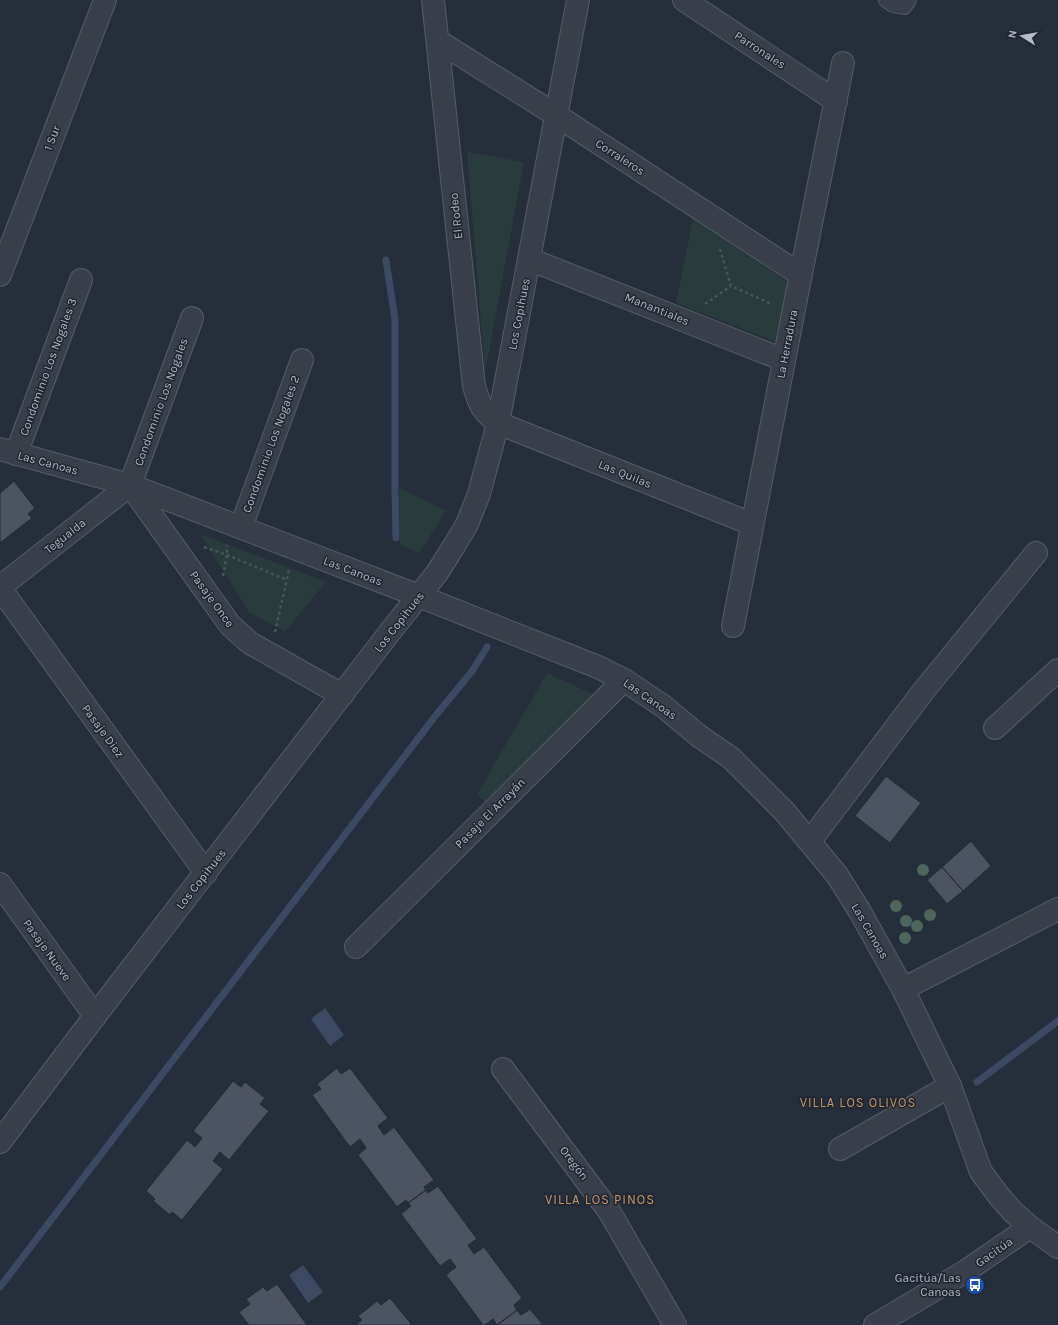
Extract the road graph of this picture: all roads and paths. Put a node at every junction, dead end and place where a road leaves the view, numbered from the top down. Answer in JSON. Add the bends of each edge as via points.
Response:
{"nodes":[{"id":1,"x":105,"y":0,"type":"edge"},
{"id":2,"x":433,"y":0,"type":"edge"},
{"id":3,"x":578,"y":0,"type":"edge"},
{"id":4,"x":684,"y":0,"type":"edge"},
{"id":5,"x":886,"y":0,"type":"edge"},
{"id":6,"x":909,"y":0,"type":"edge"},
{"id":7,"x":438,"y":41,"type":"junction"},
{"id":8,"x":843,"y":63,"type":"dead end"},
{"id":9,"x":836,"y":101,"type":"junction"},
{"id":10,"x":556,"y":115,"type":"junction"},
{"id":11,"x":711,"y":216,"type":"junction"},
{"id":12,"x":529,"y":259,"type":"junction"},
{"id":13,"x":0,"y":275,"type":"edge"},
{"id":14,"x":800,"y":275,"type":"junction"},
{"id":15,"x":81,"y":280,"type":"dead end"},
{"id":16,"x":731,"y":286,"type":"junction"},
{"id":17,"x":793,"y":314,"type":"junction"},
{"id":18,"x":192,"y":318,"type":"dead end"},
{"id":19,"x":683,"y":320,"type":"junction"},
{"id":20,"x":302,"y":360,"type":"dead end"},
{"id":21,"x":784,"y":360,"type":"junction"},
{"id":22,"x":498,"y":423,"type":"junction"},
{"id":23,"x":8,"y":452,"type":"edge"},
{"id":24,"x":130,"y":485,"type":"junction"},
{"id":25,"x":752,"y":524,"type":"junction"},
{"id":26,"x":234,"y":525,"type":"junction"},
{"id":27,"x":167,"y":536,"type":"junction"},
{"id":28,"x":294,"y":548,"type":"junction"},
{"id":29,"x":1036,"y":553,"type":"dead end"},
{"id":30,"x":227,"y":555,"type":"junction"},
{"id":31,"x":287,"y":580,"type":"junction"},
{"id":32,"x":0,"y":588,"type":"edge"},
{"id":33,"x":419,"y":596,"type":"junction"},
{"id":34,"x":218,"y":606,"type":"junction"},
{"id":35,"x":733,"y":626,"type":"dead end"},
{"id":36,"x":270,"y":654,"type":"junction"},
{"id":37,"x":1058,"y":670,"type":"edge"},
{"id":38,"x":624,"y":680,"type":"junction"},
{"id":39,"x":342,"y":696,"type":"junction"},
{"id":40,"x":995,"y":728,"type":"dead end"},
{"id":41,"x":810,"y":841,"type":"junction"},
{"id":42,"x":206,"y":873,"type":"junction"},
{"id":43,"x":0,"y":884,"type":"edge"},
{"id":44,"x":1058,"y":910,"type":"edge"},
{"id":45,"x":356,"y":947,"type":"dead end"},
{"id":46,"x":903,"y":989,"type":"junction"},
{"id":47,"x":95,"y":1016,"type":"junction"},
{"id":48,"x":503,"y":1069,"type":"dead end"},
{"id":49,"x":950,"y":1086,"type":"junction"},
{"id":50,"x":0,"y":1142,"type":"edge"},
{"id":51,"x":840,"y":1149,"type":"dead end"},
{"id":52,"x":1030,"y":1227,"type":"junction"},
{"id":53,"x":1058,"y":1247,"type":"edge"},
{"id":54,"x":675,"y":1325,"type":"edge"},
{"id":55,"x":875,"y":1325,"type":"edge"}],
"edges":[{"from":1,"to":13,"type":"street","name":"1 Sur"},
{"from":2,"to":7,"type":"street","name":"El Rodeo"},
{"from":3,"to":10,"type":"street","name":"Los Copihues"},
{"from":4,"to":9,"type":"street","name":"Parronales"},
{"from":5,"to":6,"type":"lane","via":[[893,5],[904,7]]},
{"from":7,"to":10,"type":"street","name":"Corraleros"},
{"from":7,"to":22,"type":"street","name":"El Rodeo","via":[[474,386],[479,403],[486,414]]},
{"from":8,"to":9,"type":"street","name":"La Herradura"},
{"from":9,"to":14,"type":"street","name":"La Herradura"},
{"from":10,"to":11,"type":"street","name":"Corraleros"},
{"from":10,"to":12,"type":"street","name":"Los Copihues"},
{"from":11,"to":14,"type":"street","name":"Corraleros"},
{"from":11,"to":16,"type":"path"},
{"from":12,"to":19,"type":"street","name":"Manantiales"},
{"from":12,"to":22,"type":"street","name":"Los Copihues"},
{"from":14,"to":17,"type":"street","name":"La Herradura"},
{"from":15,"to":23,"type":"street","name":"Condominio Los Nogales 3"},
{"from":16,"to":17,"type":"path"},
{"from":16,"to":19,"type":"path"},
{"from":17,"to":21,"type":"street","name":"La Herradura"},
{"from":18,"to":24,"type":"street","name":"Condominio Los Nogales"},
{"from":19,"to":21,"type":"street","name":"Manantiales"},
{"from":20,"to":26,"type":"street","name":"Condominio Los Nogales 2"},
{"from":21,"to":25,"type":"street","name":"La Herradura"},
{"from":22,"to":25,"type":"street","name":"Las Quilas"},
{"from":22,"to":33,"type":"street","name":"Los Copihues","via":[[479,494],[466,524],[437,573]]},
{"from":23,"to":24,"type":"street","name":"Las Canoas"},
{"from":24,"to":26,"type":"street","name":"Las Canoas"},
{"from":24,"to":27,"type":"street","name":"Pasaje Once"},
{"from":24,"to":32,"type":"street","name":"Tegualda"},
{"from":25,"to":35,"type":"street","name":"La Herradura"},
{"from":26,"to":28,"type":"street","name":"Las Canoas"},
{"from":26,"to":30,"type":"path"},
{"from":27,"to":30,"type":"path"},
{"from":27,"to":34,"type":"street","name":"Pasaje Once"},
{"from":28,"to":31,"type":"path"},
{"from":28,"to":33,"type":"street","name":"Las Canoas"},
{"from":29,"to":41,"type":"street","via":[[925,689]]},
{"from":30,"to":31,"type":"path"},
{"from":30,"to":34,"type":"path"},
{"from":31,"to":36,"type":"path"},
{"from":32,"to":42,"type":"street","name":"Pasaje Diez"},
{"from":33,"to":38,"type":"street","name":"Las Canoas","via":[[572,656]]},
{"from":33,"to":39,"type":"street","name":"Los Copihues"},
{"from":34,"to":36,"type":"street","name":"Pasaje Once","via":[[238,633]]},
{"from":36,"to":39,"type":"street","name":"Pasaje Once"},
{"from":37,"to":40,"type":"street"},
{"from":38,"to":41,"type":"street","name":"Las Canoas","via":[[731,758]]},
{"from":38,"to":45,"type":"street","name":"Pasaje El Arrayán"},
{"from":39,"to":42,"type":"street","name":"Los Copihues"},
{"from":41,"to":46,"type":"street","name":"Las Canoas","via":[[837,875],[859,910]]},
{"from":42,"to":47,"type":"street","name":"Los Copihues"},
{"from":43,"to":47,"type":"street","name":"Pasaje Nueve"},
{"from":44,"to":46,"type":"street"},
{"from":46,"to":49,"type":"street","name":"Las Canoas"},
{"from":47,"to":50,"type":"street","name":"Los Copihues"},
{"from":48,"to":54,"type":"street","name":"Oregón","via":[[608,1210]]},
{"from":49,"to":51,"type":"street"},
{"from":49,"to":52,"type":"street","name":"Las Canoas","via":[[981,1172],[1003,1202]]},
{"from":52,"to":53,"type":"street","name":"Las Canoas"},
{"from":52,"to":55,"type":"street","name":"Gacitúa","via":[[966,1271]]}]}
